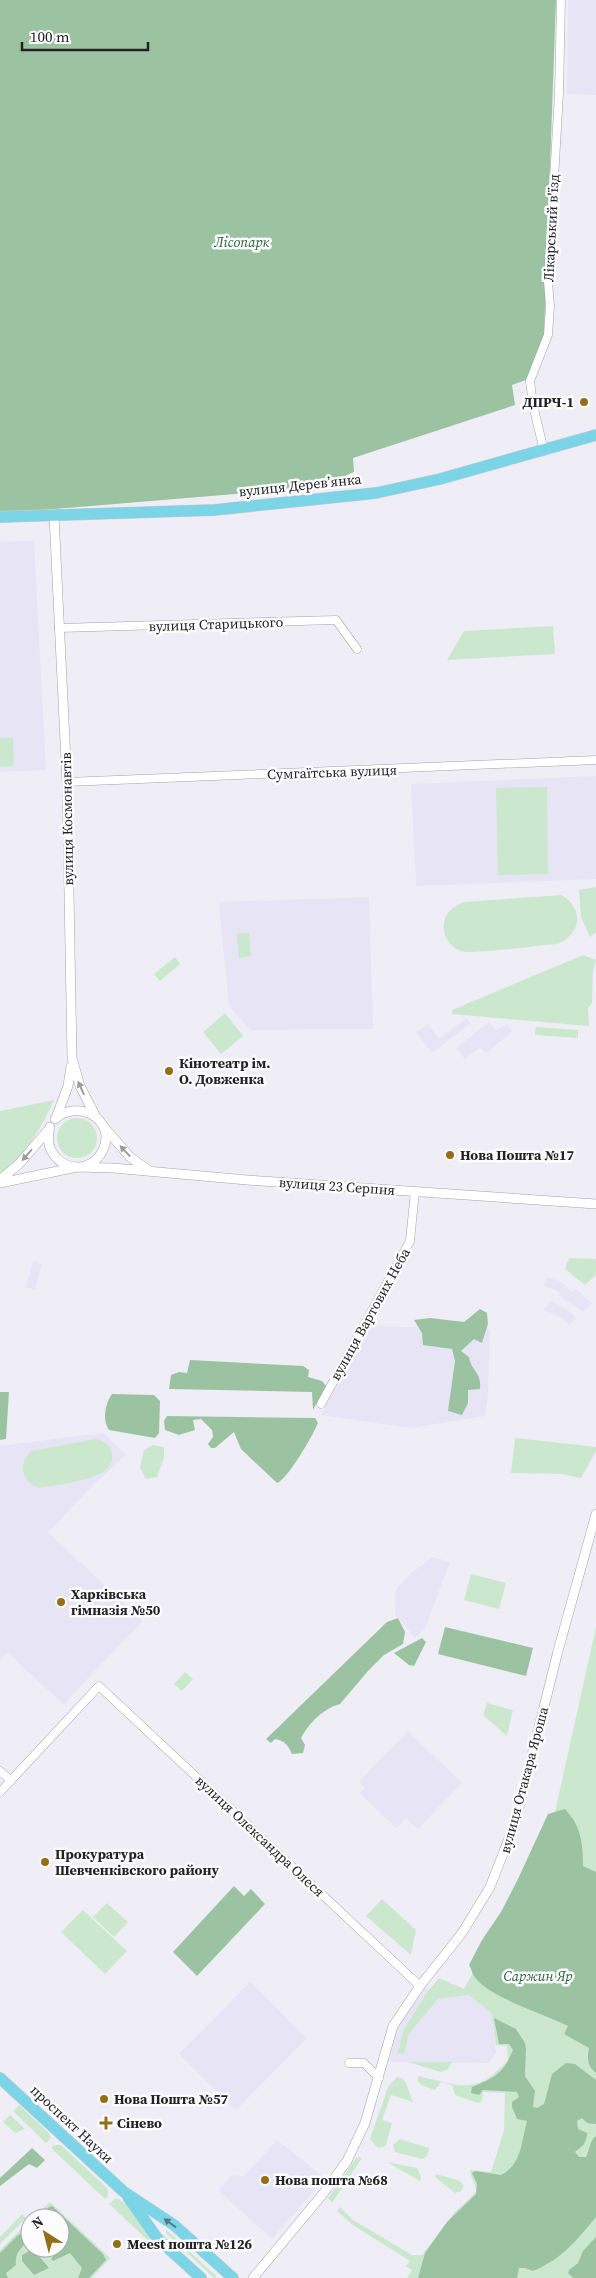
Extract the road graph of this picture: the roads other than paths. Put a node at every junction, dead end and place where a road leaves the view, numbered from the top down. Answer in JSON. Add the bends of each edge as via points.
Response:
{"nodes":[{"id":1,"x":561,"y":0,"type":"edge"},
{"id":2,"x":596,"y":435,"type":"edge"},
{"id":3,"x":544,"y":451,"type":"junction"},
{"id":4,"x":54,"y":516,"type":"junction"},
{"id":5,"x":0,"y":517,"type":"edge"},
{"id":6,"x":60,"y":628,"type":"junction"},
{"id":7,"x":357,"y":649,"type":"dead end"},
{"id":8,"x":596,"y":760,"type":"edge"},
{"id":9,"x":67,"y":782,"type":"junction"},
{"id":10,"x":72,"y":1058,"type":"junction"},
{"id":11,"x":96,"y":1117,"type":"junction"},
{"id":12,"x":55,"y":1119,"type":"junction"},
{"id":13,"x":102,"y":1126,"type":"junction"},
{"id":14,"x":50,"y":1127,"type":"junction"},
{"id":15,"x":77,"y":1167,"type":"junction"},
{"id":16,"x":150,"y":1171,"type":"junction"},
{"id":17,"x":0,"y":1181,"type":"edge"},
{"id":18,"x":415,"y":1191,"type":"junction"},
{"id":19,"x":596,"y":1204,"type":"edge"},
{"id":20,"x":321,"y":1404,"type":"dead end"},
{"id":21,"x":596,"y":1514,"type":"edge"},
{"id":22,"x":0,"y":1771,"type":"edge"},
{"id":23,"x":11,"y":1781,"type":"junction"},
{"id":24,"x":0,"y":1792,"type":"edge"},
{"id":25,"x":420,"y":1986,"type":"junction"},
{"id":26,"x":349,"y":2063,"type":"dead end"},
{"id":27,"x":0,"y":2078,"type":"edge"},
{"id":28,"x":379,"y":2078,"type":"junction"},
{"id":29,"x":124,"y":2192,"type":"junction"},
{"id":30,"x":200,"y":2278,"type":"edge"},
{"id":31,"x":233,"y":2278,"type":"edge"},
{"id":32,"x":252,"y":2278,"type":"edge"}],
"edges":[{"from":1,"to":3,"type":"street","name":"Лікарський в'їзд","via":[[548,335],[530,381]]},
{"from":2,"to":3,"type":"main road","name":"вулиця Дерев’янка"},
{"from":3,"to":4,"type":"main road","name":"вулиця Дерев’янка","via":[[376,493],[214,510]]},
{"from":4,"to":5,"type":"main road","name":"вулиця Дерев’янка"},
{"from":4,"to":6,"type":"street","name":"вулиця Космонавтів"},
{"from":6,"to":7,"type":"street","name":"вулиця Старицького","via":[[336,620]]},
{"from":6,"to":9,"type":"street","name":"вулиця Космонавтів"},
{"from":8,"to":9,"type":"street","name":"Сумгаїтська вулиця"},
{"from":9,"to":10,"type":"street","name":"вулиця Космонавтів"},
{"from":11,"to":10,"type":"street","name":"вулиця Космонавтів","one_way":true,"via":[[80,1086]]},
{"from":10,"to":12,"type":"street","name":"вулиця 23 Серпня","via":[[68,1086]]},
{"from":11,"to":12,"type":"street","via":[[82,1110],[72,1110]]},
{"from":11,"to":13,"type":"street"},
{"from":12,"to":14,"type":"street","name":"вулиця 23 Серпня"},
{"from":13,"to":15,"type":"street","name":"вулиця 23 Серпня","via":[[106,1138],[103,1150],[90,1164]]},
{"from":16,"to":13,"type":"street","one_way":true,"via":[[130,1157]]},
{"from":14,"to":15,"type":"street","name":"вулиця 23 Серпня","via":[[48,1140],[51,1152],[65,1165]]},
{"from":14,"to":17,"type":"street","name":"вулиця 23 Серпня","one_way":true},
{"from":15,"to":16,"type":"street","name":"вулиця 23 Серпня"},
{"from":15,"to":17,"type":"street","name":"вулиця 23 Серпня"},
{"from":16,"to":18,"type":"street","name":"вулиця 23 Серпня"},
{"from":18,"to":19,"type":"street","name":"вулиця 23 Серпня"},
{"from":18,"to":20,"type":"street","name":"вулиця Вартових Неба","via":[[410,1241]]},
{"from":21,"to":25,"type":"street","name":"вулиця Отакара Яроша","via":[[503,1858],[490,1888],[462,1933]]},
{"from":22,"to":23,"type":"street"},
{"from":23,"to":24,"type":"street"},
{"from":23,"to":25,"type":"street","name":"вулиця Олександра Олеся","via":[[99,1686]]},
{"from":25,"to":28,"type":"street","name":"вулиця Отакара Яроша","via":[[393,2026]]},
{"from":26,"to":28,"type":"street","via":[[364,2063]]},
{"from":27,"to":29,"type":"main road","name":"проспект Науки"},
{"from":28,"to":32,"type":"street","name":"вулиця Отакара Яроша","via":[[365,2123],[347,2161]]},
{"from":29,"to":30,"type":"main road","name":"проспект Науки","via":[[157,2238]]},
{"from":31,"to":29,"type":"main road","name":"проспект Науки","one_way":true,"via":[[174,2225]]}]}
